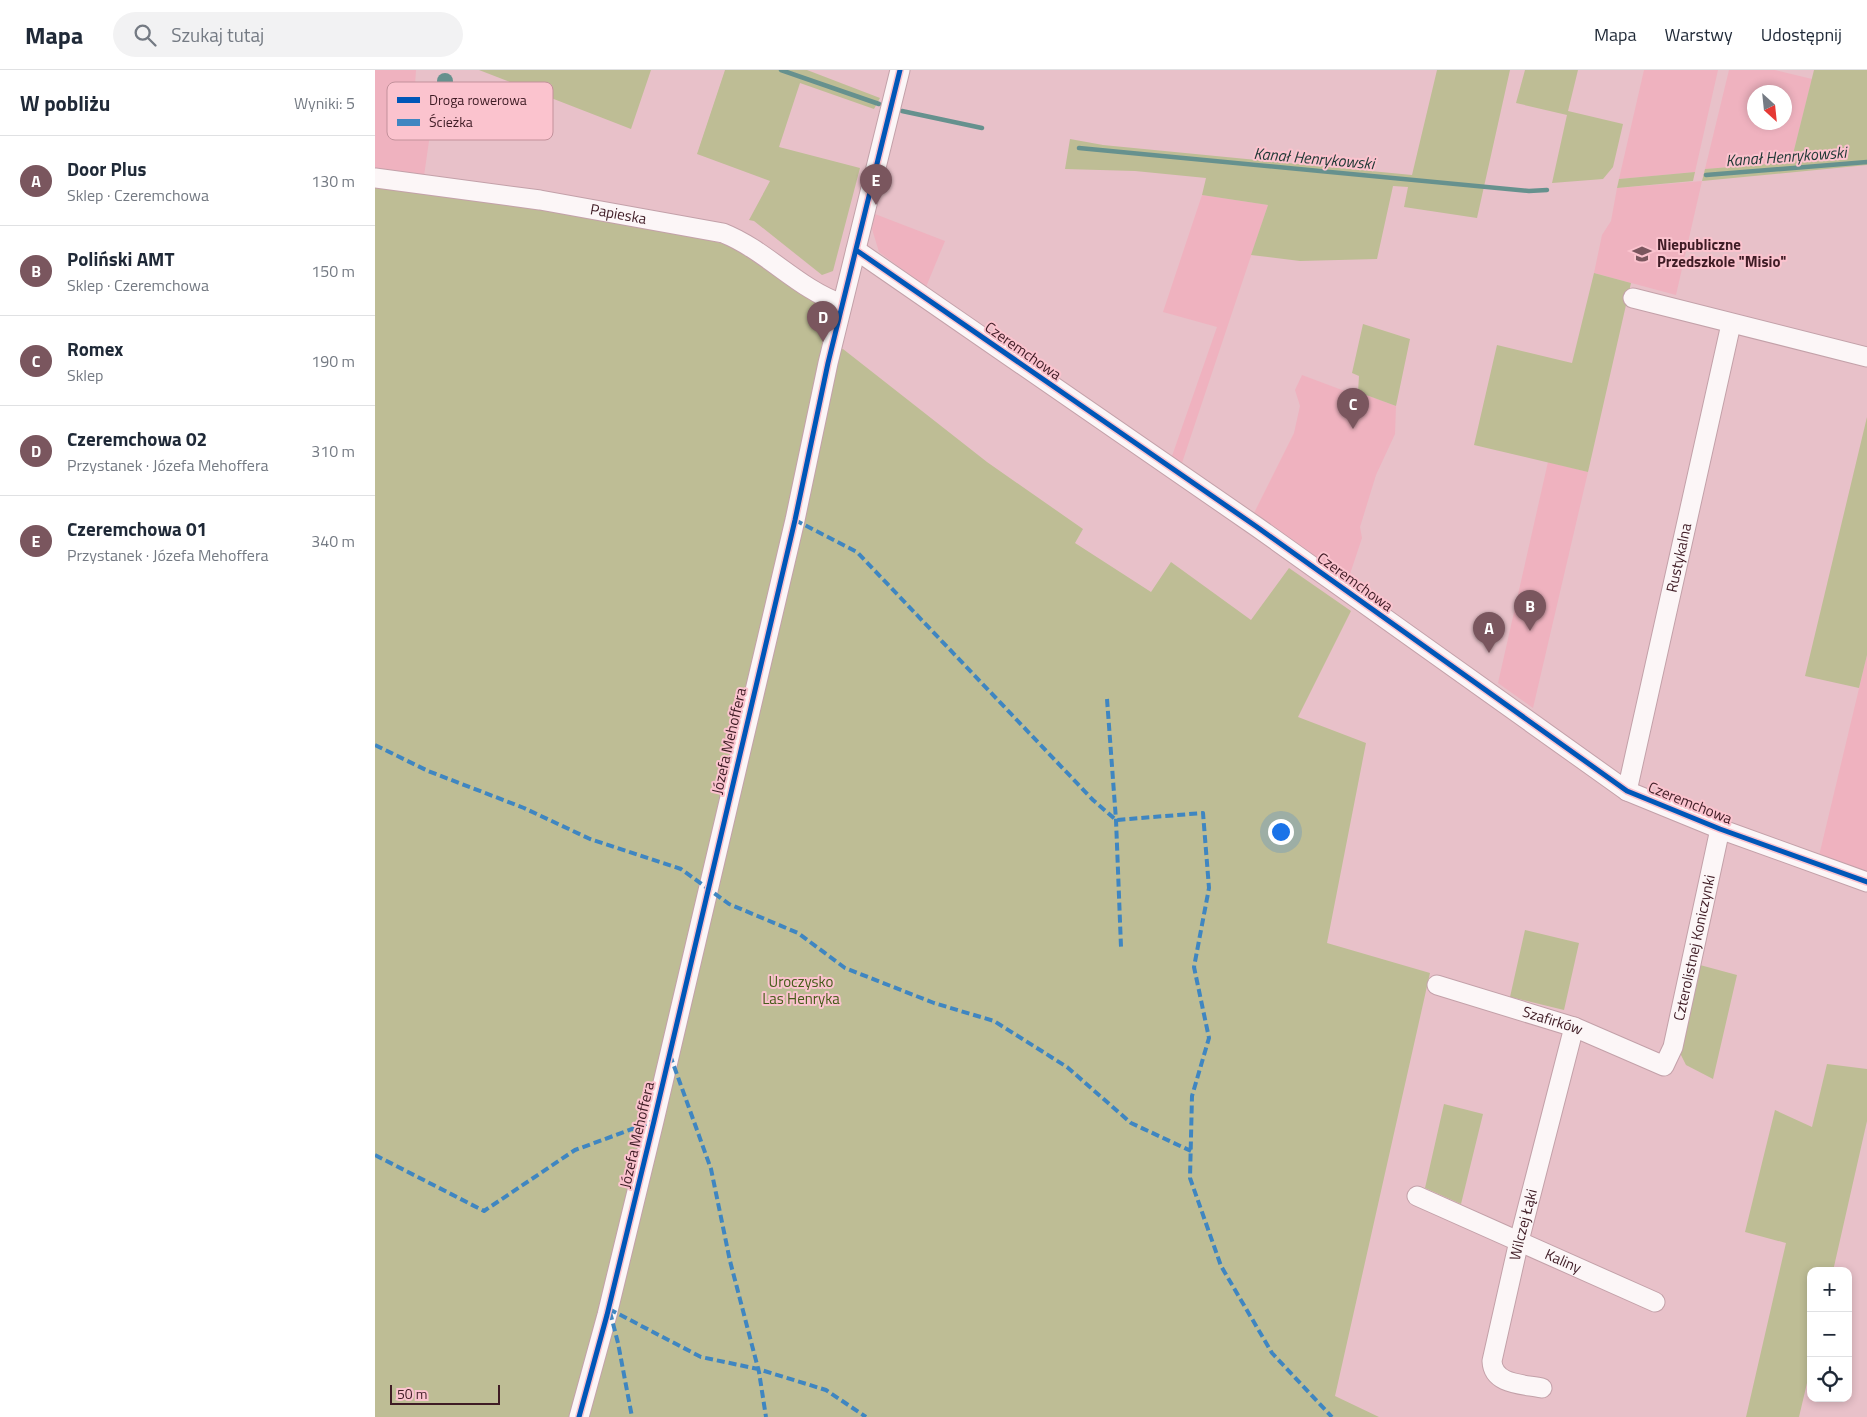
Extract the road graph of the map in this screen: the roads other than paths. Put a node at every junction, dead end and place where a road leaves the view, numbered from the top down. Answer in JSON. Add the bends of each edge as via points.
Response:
{"nodes":[{"id":1,"x":900,"y":70,"type":"edge"},
{"id":2,"x":375,"y":178,"type":"edge"},
{"id":3,"x":856,"y":250,"type":"junction"},
{"id":4,"x":1633,"y":298,"type":"dead end"},
{"id":5,"x":842,"y":304,"type":"junction"},
{"id":6,"x":1731,"y":324,"type":"junction"},
{"id":7,"x":1867,"y":357,"type":"edge"},
{"id":8,"x":1627,"y":791,"type":"junction"},
{"id":9,"x":1720,"y":829,"type":"junction"},
{"id":10,"x":1867,"y":882,"type":"edge"},
{"id":11,"x":1437,"y":985,"type":"dead end"},
{"id":12,"x":1575,"y":1027,"type":"junction"},
{"id":13,"x":1664,"y":1066,"type":"joint"},
{"id":14,"x":1417,"y":1196,"type":"dead end"},
{"id":15,"x":1519,"y":1241,"type":"junction"},
{"id":16,"x":1655,"y":1302,"type":"dead end"},
{"id":17,"x":1542,"y":1388,"type":"dead end"},
{"id":18,"x":579,"y":1417,"type":"edge"}],
"edges":[{"from":1,"to":3,"type":"street","name":"Józefa Mehoffera"},
{"from":2,"to":5,"type":"street","name":"Papieska","via":[[540,200],[723,233],[747,244],[785,272]]},
{"from":3,"to":5,"type":"street","name":"Józefa Mehoffera"},
{"from":3,"to":8,"type":"street","name":"Czeremchowa","via":[[1257,527]]},
{"from":4,"to":6,"type":"street"},
{"from":5,"to":18,"type":"street","name":"Józefa Mehoffera","via":[[795,520],[654,1121]]},
{"from":6,"to":7,"type":"street"},
{"from":6,"to":8,"type":"street","name":"Rustykalna"},
{"from":8,"to":9,"type":"street","name":"Czeremchowa"},
{"from":9,"to":10,"type":"street","name":"Czeremchowa"},
{"from":9,"to":13,"type":"street","name":"Czterolistnej Koniczynki","via":[[1673,1048]]},
{"from":11,"to":12,"type":"street","name":"Szafirków"},
{"from":12,"to":13,"type":"street","name":"Szafirków"},
{"from":12,"to":15,"type":"street","name":"Wilczej Łąki"},
{"from":14,"to":15,"type":"street","name":"Kaliny"},
{"from":15,"to":16,"type":"street","name":"Kaliny"},
{"from":15,"to":17,"type":"street","name":"Wilczej Łąki","via":[[1492,1361],[1493,1370],[1507,1381]]}]}
